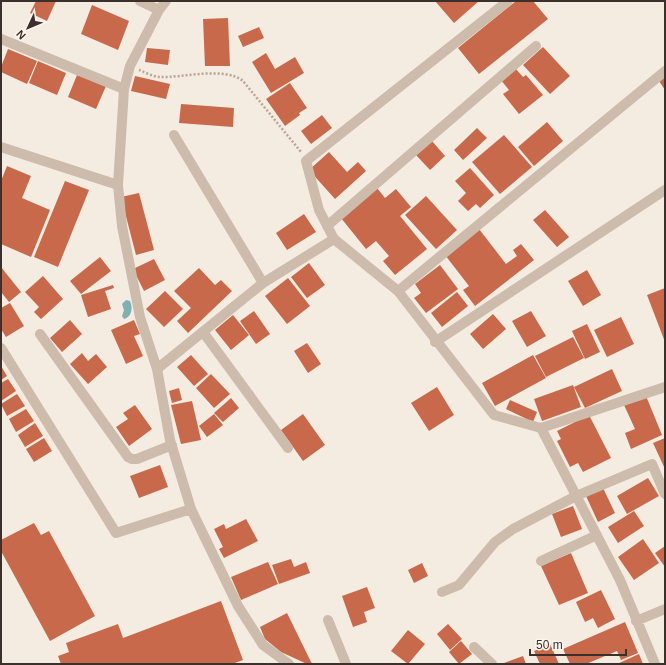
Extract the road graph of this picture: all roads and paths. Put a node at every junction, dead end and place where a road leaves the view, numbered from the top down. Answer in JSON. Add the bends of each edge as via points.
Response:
{"nodes":[{"id":1,"x":140,"y":1,"type":"edge"},
{"id":2,"x":166,"y":1,"type":"edge"},
{"id":3,"x":508,"y":1,"type":"edge"},
{"id":4,"x":159,"y":10,"type":"junction"},
{"id":5,"x":1,"y":39,"type":"edge"},
{"id":6,"x":536,"y":46,"type":"dead end"},
{"id":7,"x":130,"y":66,"type":"junction"},
{"id":8,"x":665,"y":71,"type":"edge"},
{"id":9,"x":124,"y":89,"type":"junction"},
{"id":10,"x":174,"y":135,"type":"dead end"},
{"id":11,"x":1,"y":147,"type":"edge"},
{"id":12,"x":306,"y":161,"type":"junction"},
{"id":13,"x":118,"y":185,"type":"junction"},
{"id":14,"x":665,"y":190,"type":"edge"},
{"id":15,"x":327,"y":226,"type":"junction"},
{"id":16,"x":334,"y":239,"type":"junction"},
{"id":17,"x":262,"y":283,"type":"junction"},
{"id":18,"x":398,"y":291,"type":"junction"},
{"id":19,"x":203,"y":332,"type":"junction"},
{"id":20,"x":40,"y":334,"type":"dead end"},
{"id":21,"x":435,"y":342,"type":"junction"},
{"id":22,"x":1,"y":348,"type":"edge"},
{"id":23,"x":156,"y":369,"type":"junction"},
{"id":24,"x":665,"y":387,"type":"edge"},
{"id":25,"x":541,"y":428,"type":"junction"},
{"id":26,"x":172,"y":445,"type":"junction"},
{"id":27,"x":288,"y":448,"type":"dead end"},
{"id":28,"x":665,"y":494,"type":"edge"},
{"id":29,"x":576,"y":496,"type":"junction"},
{"id":30,"x":191,"y":509,"type":"junction"},
{"id":31,"x":596,"y":535,"type":"junction"},
{"id":32,"x":541,"y":561,"type":"dead end"},
{"id":33,"x":442,"y":592,"type":"dead end"},
{"id":34,"x":665,"y":609,"type":"edge"},
{"id":35,"x":328,"y":620,"type":"dead end"},
{"id":36,"x":636,"y":621,"type":"junction"},
{"id":37,"x":474,"y":647,"type":"dead end"},
{"id":38,"x":289,"y":664,"type":"edge"},
{"id":39,"x":346,"y":664,"type":"edge"},
{"id":40,"x":492,"y":664,"type":"edge"},
{"id":41,"x":655,"y":664,"type":"edge"}],
"edges":[{"from":1,"to":4,"type":"street"},
{"from":2,"to":4,"type":"street"},
{"from":3,"to":12,"type":"street"},
{"from":4,"to":7,"type":"street"},
{"from":5,"to":9,"type":"street"},
{"from":6,"to":15,"type":"street"},
{"from":7,"to":9,"type":"street"},
{"from":7,"to":12,"type":"path","via":[[158,78],[236,75],[283,128]]},
{"from":8,"to":18,"type":"street"},
{"from":9,"to":13,"type":"street"},
{"from":10,"to":17,"type":"street"},
{"from":11,"to":13,"type":"street"},
{"from":12,"to":15,"type":"street","via":[[319,210]]},
{"from":13,"to":23,"type":"street","via":[[122,226],[140,317]]},
{"from":14,"to":21,"type":"street"},
{"from":15,"to":16,"type":"street"},
{"from":16,"to":17,"type":"street"},
{"from":16,"to":18,"type":"street"},
{"from":17,"to":19,"type":"street"},
{"from":18,"to":21,"type":"street"},
{"from":19,"to":23,"type":"street"},
{"from":19,"to":27,"type":"street"},
{"from":20,"to":26,"type":"street","via":[[128,456],[137,459]]},
{"from":21,"to":25,"type":"street","via":[[494,415]]},
{"from":22,"to":30,"type":"street","via":[[116,533]]},
{"from":23,"to":26,"type":"street"},
{"from":24,"to":25,"type":"street"},
{"from":25,"to":29,"type":"street"},
{"from":26,"to":30,"type":"street"},
{"from":28,"to":29,"type":"street","via":[[652,464]]},
{"from":29,"to":31,"type":"street"},
{"from":29,"to":33,"type":"street","via":[[513,529],[495,542],[459,584]]},
{"from":30,"to":38,"type":"street","via":[[238,606],[263,645]]},
{"from":31,"to":32,"type":"street"},
{"from":31,"to":36,"type":"street","via":[[620,580]]},
{"from":34,"to":36,"type":"street"},
{"from":35,"to":39,"type":"street"},
{"from":36,"to":41,"type":"street"},
{"from":37,"to":40,"type":"street"}]}
